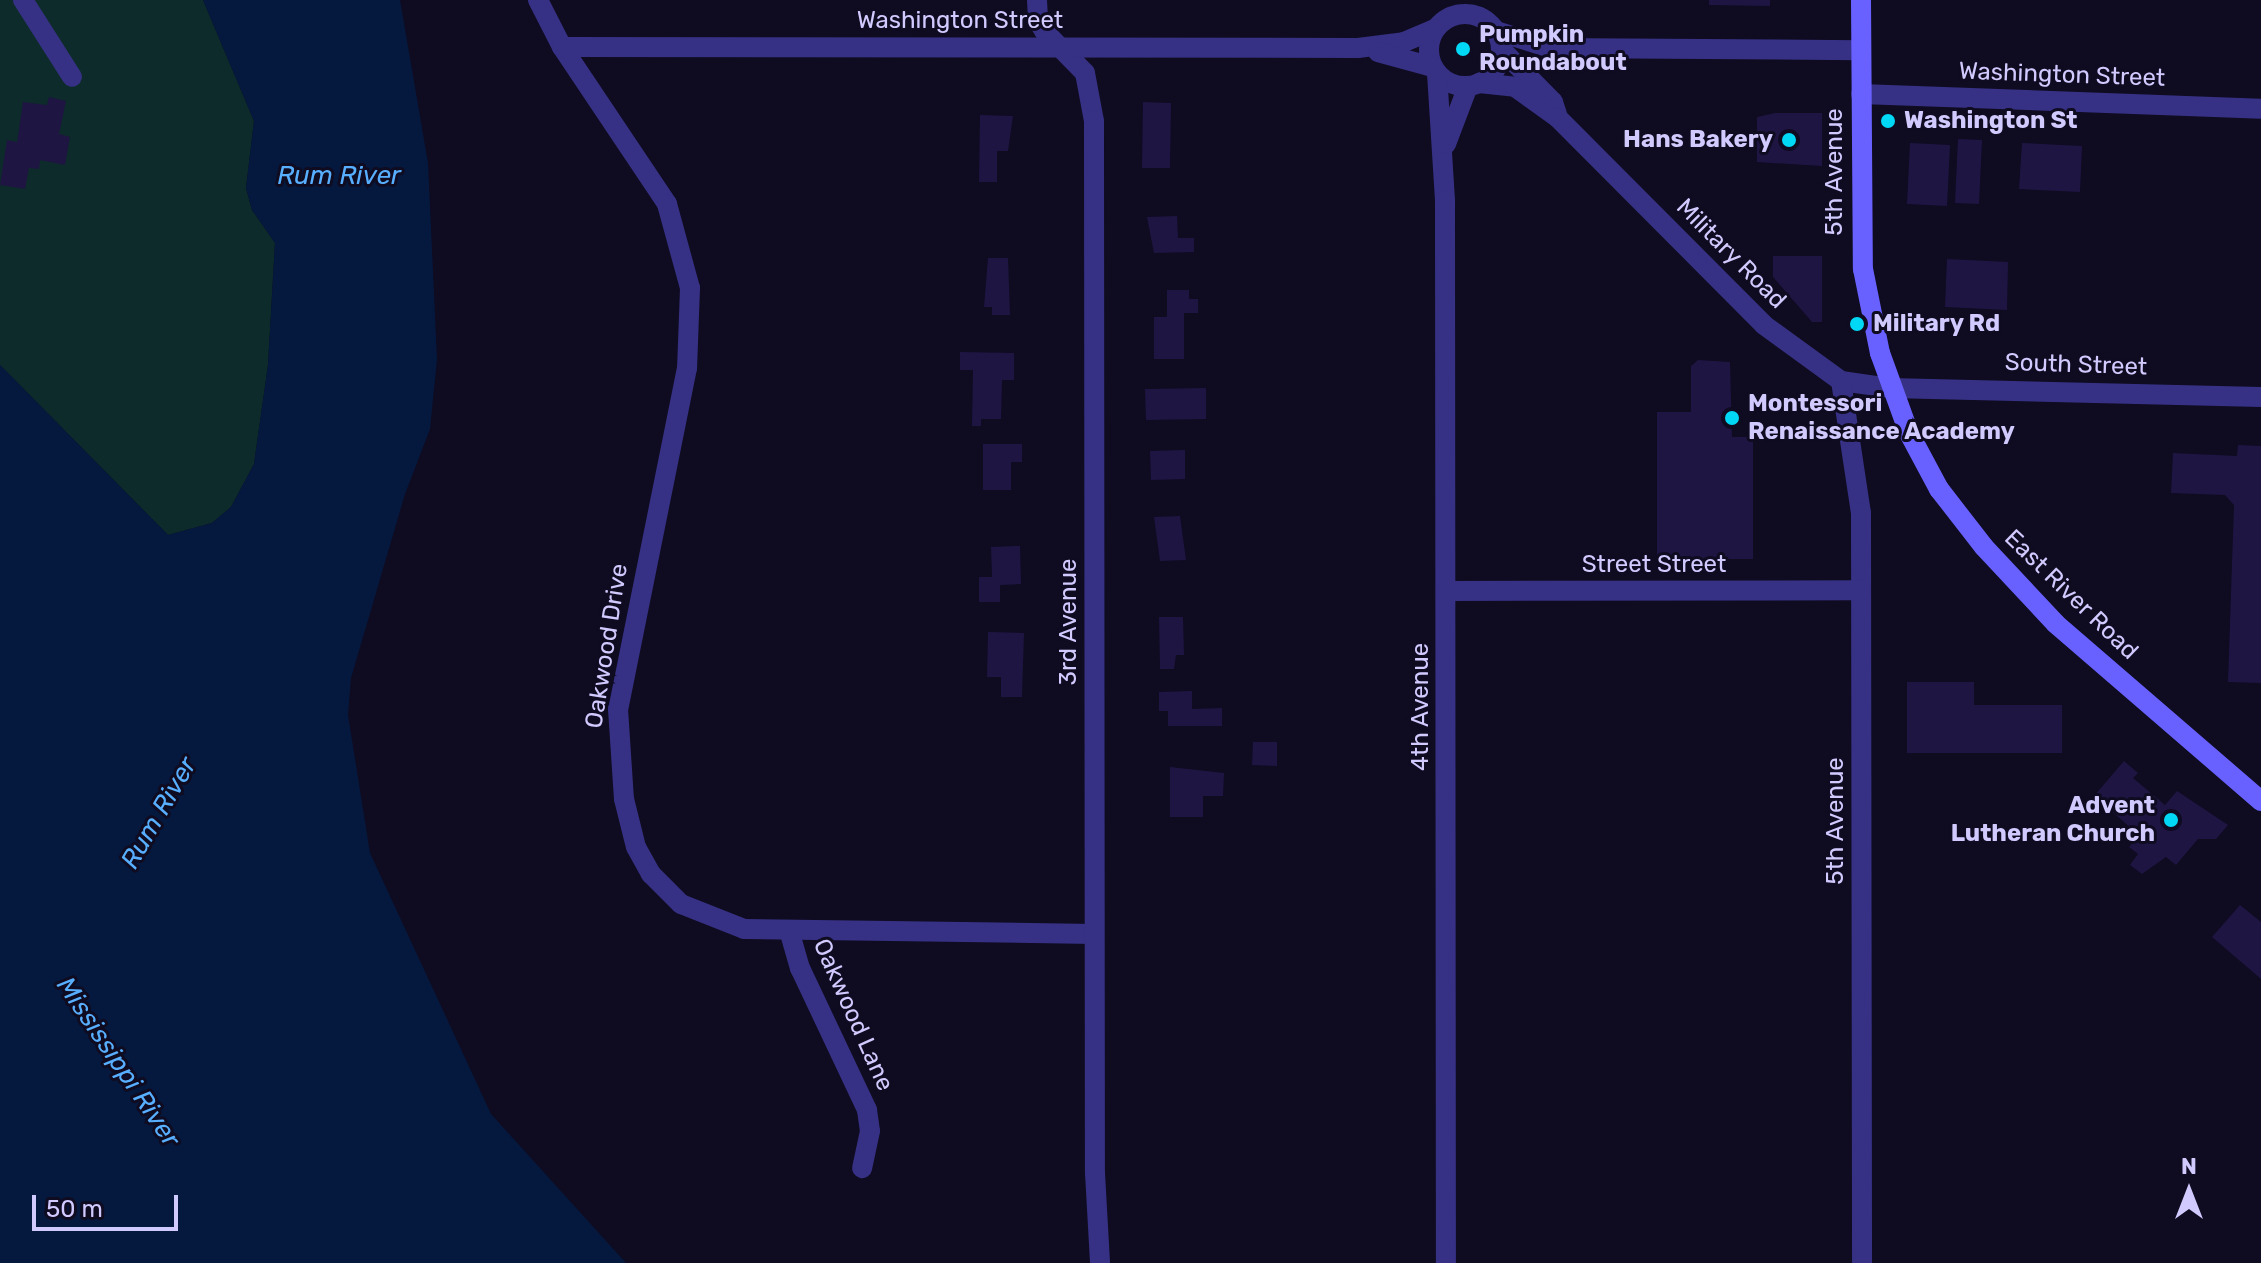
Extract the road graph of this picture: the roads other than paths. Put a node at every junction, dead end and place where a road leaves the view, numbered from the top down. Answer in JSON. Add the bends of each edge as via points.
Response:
{"nodes":[{"id":1,"x":23,"y":0,"type":"edge"},
{"id":2,"x":538,"y":0,"type":"edge"},
{"id":3,"x":1037,"y":0,"type":"edge"},
{"id":4,"x":1452,"y":0,"type":"edge"},
{"id":5,"x":1474,"y":0,"type":"edge"},
{"id":6,"x":1861,"y":0,"type":"edge"},
{"id":7,"x":1439,"y":25,"type":"junction"},
{"id":8,"x":1495,"y":34,"type":"junction"},
{"id":9,"x":562,"y":47,"type":"junction"},
{"id":10,"x":1059,"y":47,"type":"junction"},
{"id":11,"x":1358,"y":48,"type":"junction"},
{"id":12,"x":1861,"y":50,"type":"junction"},
{"id":13,"x":1435,"y":70,"type":"junction"},
{"id":14,"x":72,"y":77,"type":"dead end"},
{"id":15,"x":1474,"y":84,"type":"junction"},
{"id":16,"x":1861,"y":94,"type":"junction"},
{"id":17,"x":2261,"y":109,"type":"edge"},
{"id":18,"x":1558,"y":118,"type":"junction"},
{"id":19,"x":1444,"y":152,"type":"junction"},
{"id":20,"x":1841,"y":381,"type":"junction"},
{"id":21,"x":1890,"y":388,"type":"junction"},
{"id":22,"x":2261,"y":397,"type":"edge"},
{"id":23,"x":1861,"y":590,"type":"junction"},
{"id":24,"x":1447,"y":591,"type":"junction"},
{"id":25,"x":2261,"y":801,"type":"edge"},
{"id":26,"x":789,"y":930,"type":"junction"},
{"id":27,"x":1094,"y":934,"type":"junction"},
{"id":28,"x":862,"y":1168,"type":"dead end"},
{"id":29,"x":1100,"y":1263,"type":"edge"},
{"id":30,"x":1446,"y":1263,"type":"edge"},
{"id":31,"x":1862,"y":1263,"type":"edge"}],
"edges":[{"from":1,"to":14,"type":"street"},
{"from":2,"to":9,"type":"street","name":"Oakwood Drive"},
{"from":3,"to":10,"type":"street","name":"3rd Avenue","via":[[1038,21]]},
{"from":4,"to":7,"type":"street"},
{"from":5,"to":8,"type":"street"},
{"from":6,"to":12,"type":"main road","name":"5th Avenue"},
{"from":7,"to":8,"type":"street","via":[[1461,13]]},
{"from":7,"to":11,"type":"street","name":"Washington Street","via":[[1404,42]]},
{"from":7,"to":13,"type":"street","via":[[1428,44]]},
{"from":8,"to":12,"type":"street","via":[[1551,48]]},
{"from":8,"to":15,"type":"street","via":[[1494,72]]},
{"from":8,"to":18,"type":"street","name":"Military Road","via":[[1553,102]]},
{"from":9,"to":10,"type":"street","name":"Washington Street"},
{"from":9,"to":26,"type":"street","name":"Oakwood Drive","via":[[667,204],[690,288],[687,368],[618,709],[629,823],[651,874],[681,904],[722,923]]},
{"from":10,"to":11,"type":"street","name":"Washington Street"},
{"from":10,"to":27,"type":"street","name":"3rd Avenue","via":[[1085,73],[1094,121]]},
{"from":11,"to":13,"type":"street","name":"Washington Street","via":[[1412,58]]},
{"from":12,"to":16,"type":"main road","name":"5th Avenue"},
{"from":13,"to":15,"type":"street","via":[[1450,83]]},
{"from":13,"to":19,"type":"street","name":"4th Avenue"},
{"from":15,"to":18,"type":"street","name":"Military Road","via":[[1515,87]]},
{"from":15,"to":19,"type":"street","name":"4th Avenue"},
{"from":16,"to":17,"type":"street","name":"Washington Street"},
{"from":16,"to":21,"type":"main road","name":"5th Avenue","via":[[1863,269]]},
{"from":18,"to":20,"type":"street","name":"Military Road","via":[[1764,325]]},
{"from":19,"to":24,"type":"street","name":"4th Avenue"},
{"from":20,"to":21,"type":"street","name":"Military Road"},
{"from":20,"to":23,"type":"street","name":"5th Avenue","via":[[1859,485]]},
{"from":21,"to":22,"type":"street","name":"South Street"},
{"from":21,"to":25,"type":"main road","name":"East River Road","via":[[1939,489],[1984,547],[2061,628]]},
{"from":23,"to":24,"type":"street","name":"Street Street"},
{"from":23,"to":31,"type":"street","name":"5th Avenue"},
{"from":24,"to":30,"type":"street","name":"4th Avenue"},
{"from":26,"to":27,"type":"street","name":"Oakwood Drive"},
{"from":26,"to":28,"type":"street","name":"Oakwood Lane","via":[[800,968],[867,1110],[870,1131]]},
{"from":27,"to":29,"type":"street","name":"3rd Avenue"}]}
